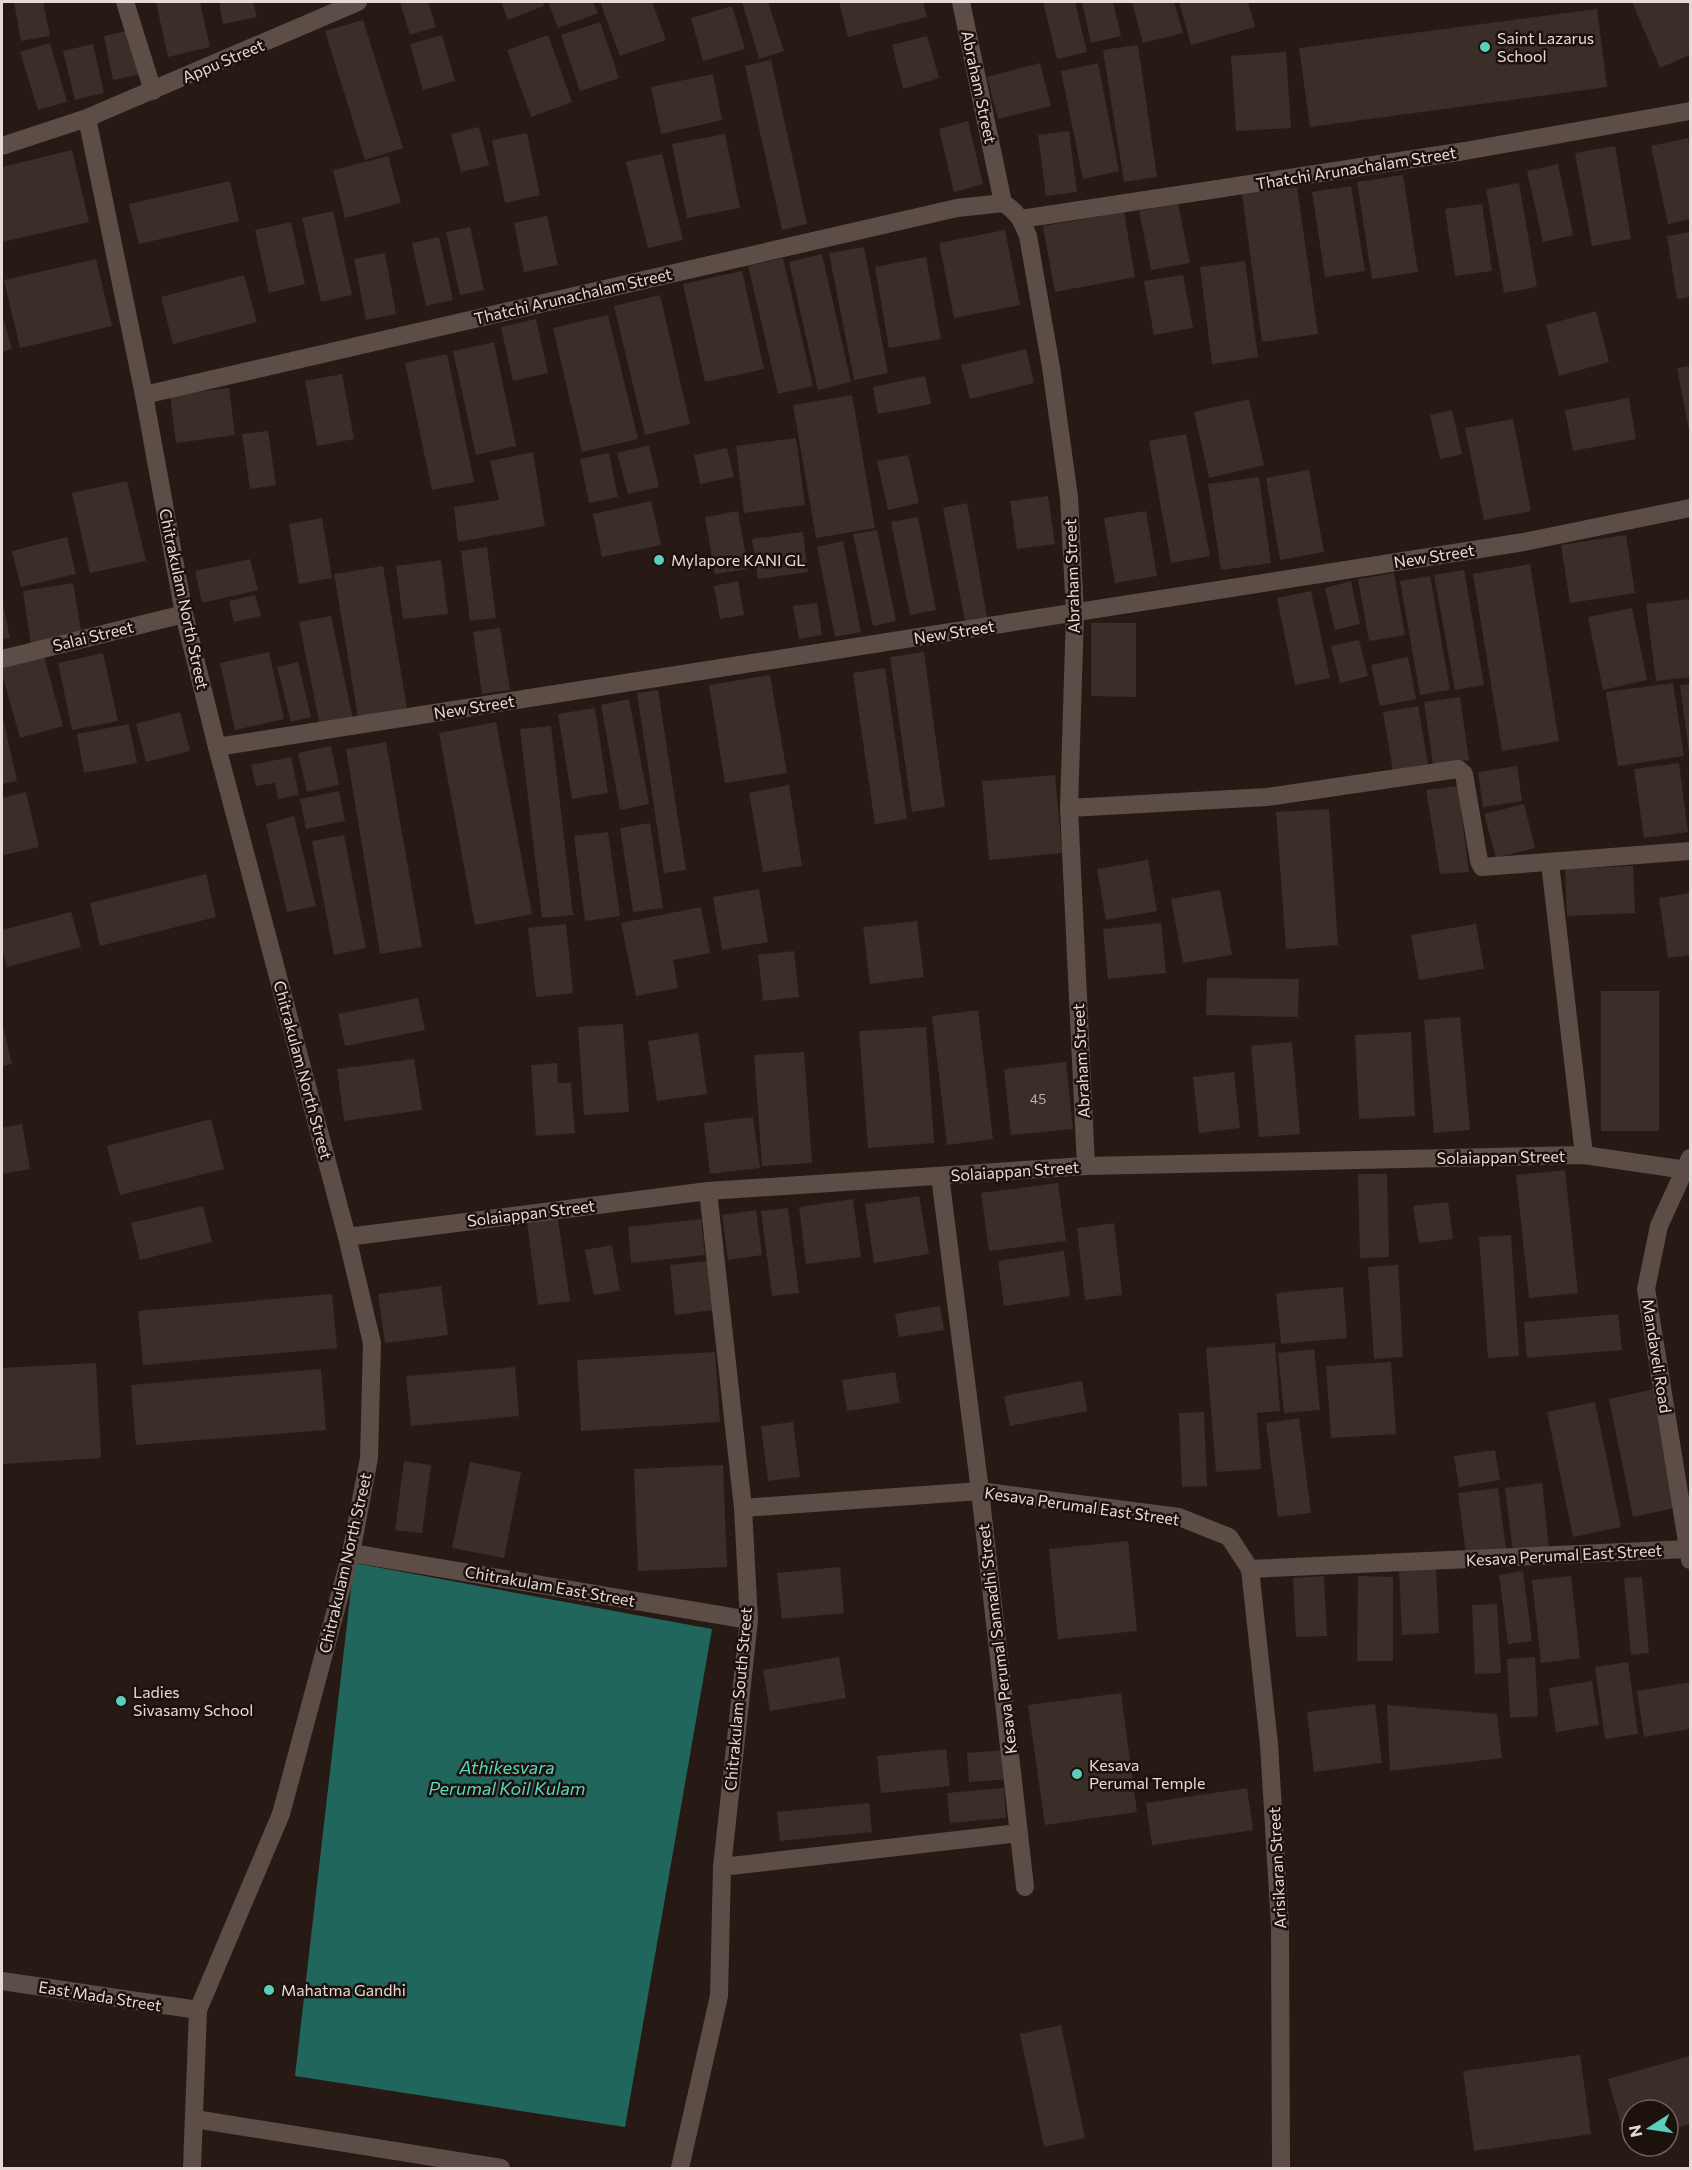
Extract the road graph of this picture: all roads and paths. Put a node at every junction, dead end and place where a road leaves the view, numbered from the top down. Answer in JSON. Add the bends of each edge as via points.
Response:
{"nodes":[{"id":1,"x":125,"y":2,"type":"edge"},
{"id":2,"x":358,"y":2,"type":"edge"},
{"id":3,"x":961,"y":2,"type":"edge"},
{"id":4,"x":153,"y":91,"type":"junction"},
{"id":5,"x":1690,"y":111,"type":"edge"},
{"id":6,"x":87,"y":118,"type":"junction"},
{"id":7,"x":2,"y":146,"type":"edge"},
{"id":8,"x":1003,"y":203,"type":"junction"},
{"id":9,"x":1021,"y":219,"type":"junction"},
{"id":10,"x":144,"y":395,"type":"junction"},
{"id":11,"x":1690,"y":508,"type":"edge"},
{"id":12,"x":1075,"y":613,"type":"junction"},
{"id":13,"x":184,"y":614,"type":"junction"},
{"id":14,"x":2,"y":658,"type":"edge"},
{"id":15,"x":217,"y":747,"type":"junction"},
{"id":16,"x":1069,"y":808,"type":"junction"},
{"id":17,"x":1690,"y":851,"type":"edge"},
{"id":18,"x":1550,"y":863,"type":"junction"},
{"id":19,"x":1584,"y":1155,"type":"junction"},
{"id":20,"x":1688,"y":1164,"type":"edge"},
{"id":21,"x":1086,"y":1167,"type":"junction"},
{"id":22,"x":940,"y":1176,"type":"junction"},
{"id":23,"x":708,"y":1191,"type":"junction"},
{"id":24,"x":347,"y":1237,"type":"junction"},
{"id":25,"x":980,"y":1491,"type":"junction"},
{"id":26,"x":743,"y":1508,"type":"junction"},
{"id":27,"x":351,"y":1553,"type":"junction"},
{"id":28,"x":1689,"y":1554,"type":"edge"},
{"id":29,"x":1250,"y":1569,"type":"junction"},
{"id":30,"x":749,"y":1620,"type":"junction"},
{"id":31,"x":1019,"y":1833,"type":"junction"},
{"id":32,"x":722,"y":1867,"type":"junction"},
{"id":33,"x":1025,"y":1887,"type":"dead end"},
{"id":34,"x":2,"y":1981,"type":"edge"},
{"id":35,"x":198,"y":2010,"type":"junction"},
{"id":36,"x":195,"y":2119,"type":"junction"},
{"id":37,"x":192,"y":2169,"type":"edge"},
{"id":38,"x":501,"y":2169,"type":"edge"},
{"id":39,"x":680,"y":2169,"type":"edge"},
{"id":40,"x":1281,"y":2169,"type":"edge"}],
"edges":[{"from":1,"to":4,"type":"street"},
{"from":2,"to":4,"type":"street","name":"Appu Street"},
{"from":3,"to":8,"type":"street","name":"Abraham Street"},
{"from":4,"to":6,"type":"street","name":"Appu Street"},
{"from":5,"to":9,"type":"street","name":"Thatchi Arunachalam Street","via":[[1465,151]]},
{"from":6,"to":7,"type":"street","name":"Appu Street"},
{"from":6,"to":10,"type":"street","name":"Chitrakulam North Street"},
{"from":8,"to":9,"type":"street"},
{"from":8,"to":10,"type":"street","name":"Thatchi Arunachalam Street","via":[[957,208]]},
{"from":9,"to":12,"type":"street","name":"Abraham Street","via":[[1028,236],[1051,367],[1069,497]]},
{"from":10,"to":13,"type":"street","name":"Chitrakulam North Street"},
{"from":11,"to":12,"type":"street","name":"New Street","via":[[1524,542]]},
{"from":12,"to":15,"type":"street","name":"New Street"},
{"from":12,"to":16,"type":"street","name":"Abraham Street"},
{"from":13,"to":14,"type":"street","name":"Salai Street"},
{"from":13,"to":15,"type":"street","name":"Chitrakulam North Street"},
{"from":15,"to":24,"type":"street","name":"Chitrakulam North Street"},
{"from":16,"to":18,"type":"street","via":[[1267,797],[1458,769],[1464,774],[1480,866]]},
{"from":16,"to":21,"type":"street","name":"Abraham Street"},
{"from":17,"to":18,"type":"street"},
{"from":18,"to":19,"type":"street"},
{"from":19,"to":20,"type":"street","name":"Solaiappan Street"},
{"from":19,"to":21,"type":"street","name":"Solaiappan Street"},
{"from":20,"to":28,"type":"street","name":"Mandaveli Road","via":[[1659,1226],[1646,1289]]},
{"from":21,"to":22,"type":"street","name":"Solaiappan Street"},
{"from":22,"to":23,"type":"street","name":"Solaiappan Street"},
{"from":22,"to":25,"type":"street","name":"Kesava Perumal Sannadhi Street"},
{"from":23,"to":24,"type":"street","name":"Solaiappan Street"},
{"from":23,"to":26,"type":"street","name":"Chitrakulam South Street"},
{"from":24,"to":27,"type":"street","name":"Chitrakulam North Street","via":[[372,1343],[369,1458]]},
{"from":25,"to":26,"type":"street","name":"Kesava Perumal East Street"},
{"from":25,"to":29,"type":"street","name":"Kesava Perumal East Street","via":[[1179,1517],[1229,1537]]},
{"from":25,"to":31,"type":"street","name":"Kesava Perumal Sannadhi Street"},
{"from":26,"to":30,"type":"street","name":"Chitrakulam South Street"},
{"from":27,"to":30,"type":"street","name":"Chitrakulam East Street"},
{"from":27,"to":35,"type":"street","name":"Chitrakulam North Street","via":[[281,1814]]},
{"from":28,"to":29,"type":"street","name":"Kesava Perumal East Street"},
{"from":29,"to":40,"type":"street","name":"Arisikaran Street","via":[[1269,1744],[1280,1926]]},
{"from":30,"to":32,"type":"street","name":"Chitrakulam South Street"},
{"from":31,"to":32,"type":"street"},
{"from":31,"to":33,"type":"street","name":"Kesava Perumal Sannadhi Street"},
{"from":32,"to":39,"type":"street","name":"Chitrakulam South Street","via":[[719,1996]]},
{"from":34,"to":35,"type":"street","name":"East Mada Street"},
{"from":35,"to":36,"type":"street"},
{"from":36,"to":37,"type":"street"},
{"from":36,"to":38,"type":"street"}]}
